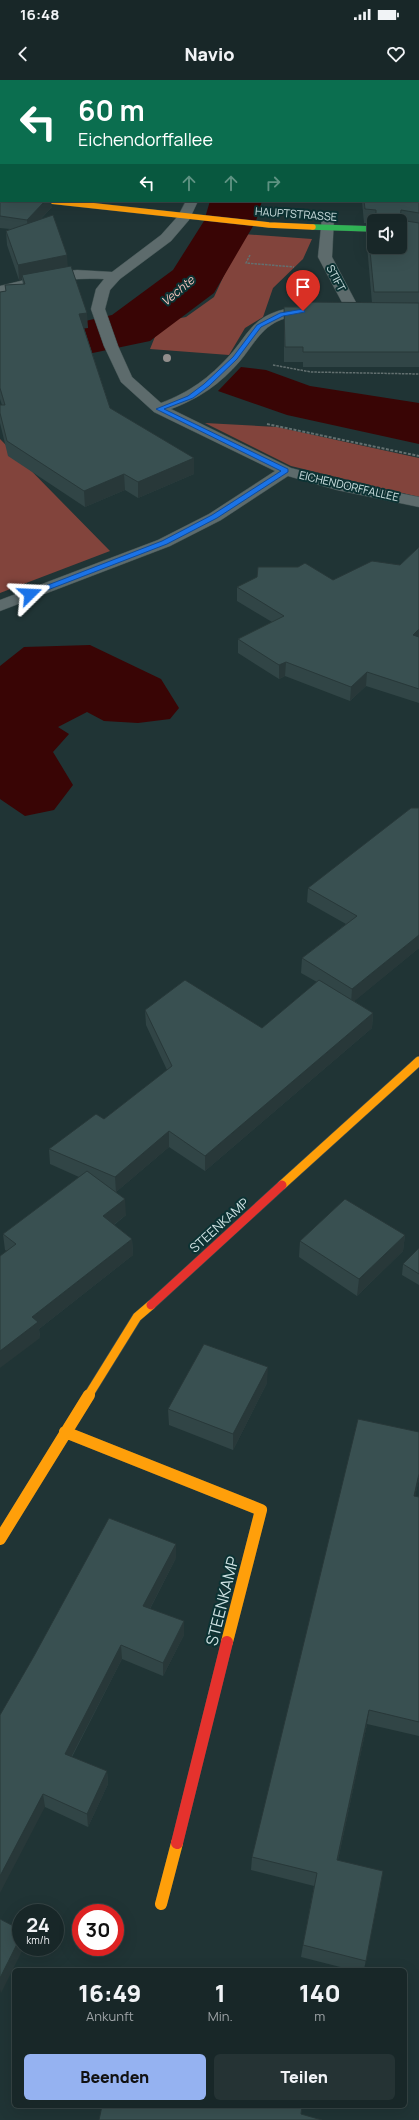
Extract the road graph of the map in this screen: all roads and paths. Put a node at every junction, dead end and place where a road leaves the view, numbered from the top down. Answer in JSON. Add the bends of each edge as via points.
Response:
{"nodes":[{"id":1,"x":73,"y":202,"type":"edge"},
{"id":2,"x":190,"y":207,"type":"edge"},
{"id":3,"x":325,"y":221,"type":"junction"},
{"id":4,"x":367,"y":225,"type":"edge"},
{"id":5,"x":367,"y":229,"type":"edge"},
{"id":6,"x":252,"y":250,"type":"dead end"},
{"id":7,"x":332,"y":271,"type":"junction"},
{"id":8,"x":115,"y":276,"type":"junction"},
{"id":9,"x":0,"y":290,"type":"edge"},
{"id":10,"x":354,"y":312,"type":"junction"},
{"id":11,"x":368,"y":312,"type":"edge"},
{"id":12,"x":235,"y":358,"type":"junction"},
{"id":13,"x":419,"y":374,"type":"edge"},
{"id":14,"x":159,"y":409,"type":"junction"},
{"id":15,"x":267,"y":424,"type":"dead end"},
{"id":16,"x":419,"y":456,"type":"edge"},
{"id":17,"x":286,"y":471,"type":"junction"},
{"id":18,"x":419,"y":502,"type":"edge"},
{"id":19,"x":0,"y":606,"type":"edge"},
{"id":20,"x":419,"y":1061,"type":"edge"},
{"id":21,"x":65,"y":1432,"type":"junction"},
{"id":22,"x":0,"y":1539,"type":"edge"},
{"id":23,"x":161,"y":1904,"type":"dead end"}],
"edges":[{"from":1,"to":2,"type":"street","name":"HAUPTSTRASSE"},
{"from":2,"to":3,"type":"street","name":"HAUPTSTRASSE","via":[[210,220],[269,225]]},
{"from":2,"to":8,"type":"street","name":"EICHENDORFFALLEE","via":[[166,238]]},
{"from":3,"to":4,"type":"street","name":"HAUPTSTRASSE"},
{"from":3,"to":5,"type":"street","name":"HAUPTSTRASSE"},
{"from":3,"to":7,"type":"street","name":"STIFT","via":[[325,257]]},
{"from":6,"to":7,"type":"path","via":[[246,263]]},
{"from":7,"to":10,"type":"street","name":"STIFT"},
{"from":8,"to":9,"type":"street","via":[[57,276]]},
{"from":8,"to":14,"type":"street","name":"EICHENDORFFALLEE","via":[[103,288],[98,309],[104,328],[126,378]]},
{"from":10,"to":11,"type":"street","name":"STIFT"},
{"from":10,"to":12,"type":"street","name":"STIFT","via":[[303,311],[282,314],[259,326]]},
{"from":12,"to":13,"type":"path","via":[[311,372]]},
{"from":12,"to":14,"type":"street","name":"STIFT","via":[[190,397]]},
{"from":14,"to":17,"type":"street","name":"EICHENDORFFALLEE"},
{"from":15,"to":16,"type":"path"},
{"from":17,"to":18,"type":"street","name":"EICHENDORFFALLEE","via":[[337,485]]},
{"from":17,"to":19,"type":"street","via":[[215,517],[164,542]]},
{"from":20,"to":21,"type":"street","name":"STEENKAMP","via":[[137,1317]]},
{"from":21,"to":22,"type":"street","name":"STEENKAMP"},
{"from":21,"to":23,"type":"street","name":"STEENKAMP","via":[[261,1510]]}]}
